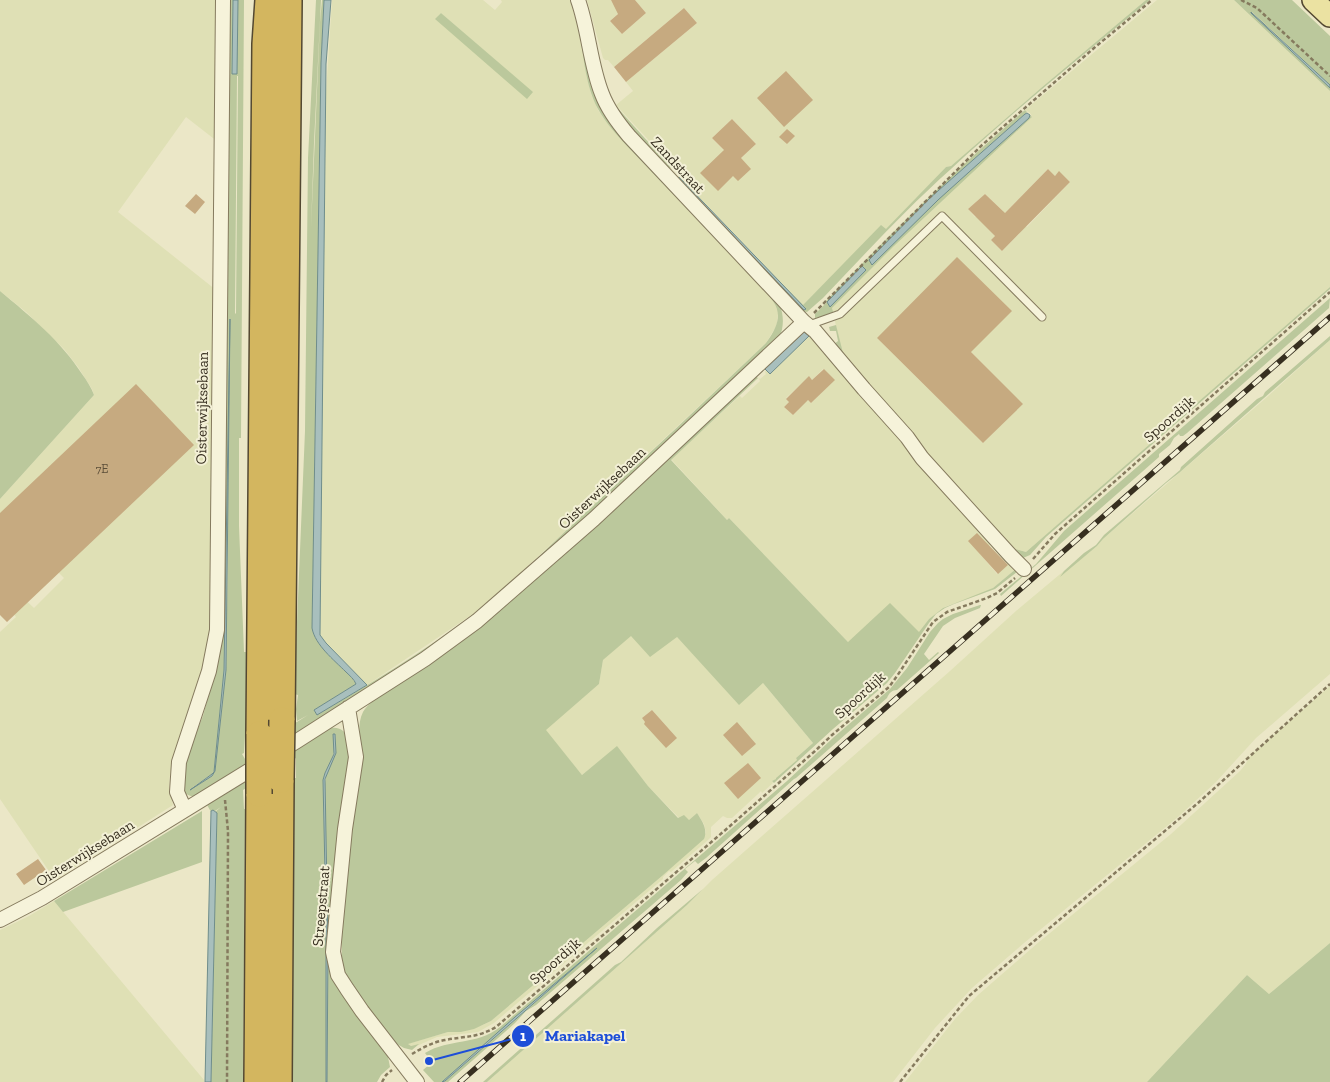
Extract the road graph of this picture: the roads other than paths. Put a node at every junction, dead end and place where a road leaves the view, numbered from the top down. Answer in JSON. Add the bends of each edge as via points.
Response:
{"nodes":[{"id":1,"x":223,"y":0,"type":"edge"},
{"id":2,"x":262,"y":0,"type":"edge"},
{"id":3,"x":268,"y":0,"type":"edge"},
{"id":4,"x":289,"y":0,"type":"edge"},
{"id":5,"x":300,"y":0,"type":"edge"},
{"id":6,"x":578,"y":0,"type":"edge"},
{"id":7,"x":1313,"y":0,"type":"edge"},
{"id":8,"x":1330,"y":16,"type":"edge"},
{"id":9,"x":277,"y":45,"type":"junction"},
{"id":10,"x":1042,"y":317,"type":"dead end"},
{"id":11,"x":806,"y":324,"type":"junction"},
{"id":12,"x":1024,"y":569,"type":"road end"},
{"id":13,"x":348,"y":708,"type":"junction"},
{"id":14,"x":185,"y":810,"type":"junction"},
{"id":15,"x":0,"y":920,"type":"edge"},
{"id":16,"x":257,"y":1082,"type":"edge"},
{"id":17,"x":279,"y":1082,"type":"edge"},
{"id":18,"x":417,"y":1082,"type":"edge"}],
"edges":[{"from":1,"to":14,"type":"street","name":"Oisterwijksebaan","via":[[217,630],[209,671],[179,762],[178,792]]},
{"from":2,"to":9,"type":"highway"},
{"from":3,"to":9,"type":"highway"},
{"from":4,"to":9,"type":"highway"},
{"from":5,"to":9,"type":"highway"},
{"from":6,"to":11,"type":"street","name":"Zandstraat","via":[[602,94],[618,123]]},
{"from":7,"to":8,"type":"main road"},
{"from":9,"to":16,"type":"highway","bridge":true,"via":[[259,734]]},
{"from":9,"to":17,"type":"highway","bridge":true,"via":[[282,720]]},
{"from":10,"to":11,"type":"lane","via":[[942,216],[840,314]]},
{"from":11,"to":12,"type":"street","name":"Zandstraat"},
{"from":11,"to":13,"type":"street","name":"Oisterwijksebaan","via":[[594,519],[477,621]]},
{"from":13,"to":14,"type":"street","name":"Oisterwijksebaan"},
{"from":13,"to":18,"type":"street","name":"Streepstraat","via":[[356,757],[333,952],[338,975],[347,989]]},
{"from":14,"to":15,"type":"street","name":"Oisterwijksebaan","via":[[42,898]]}]}
